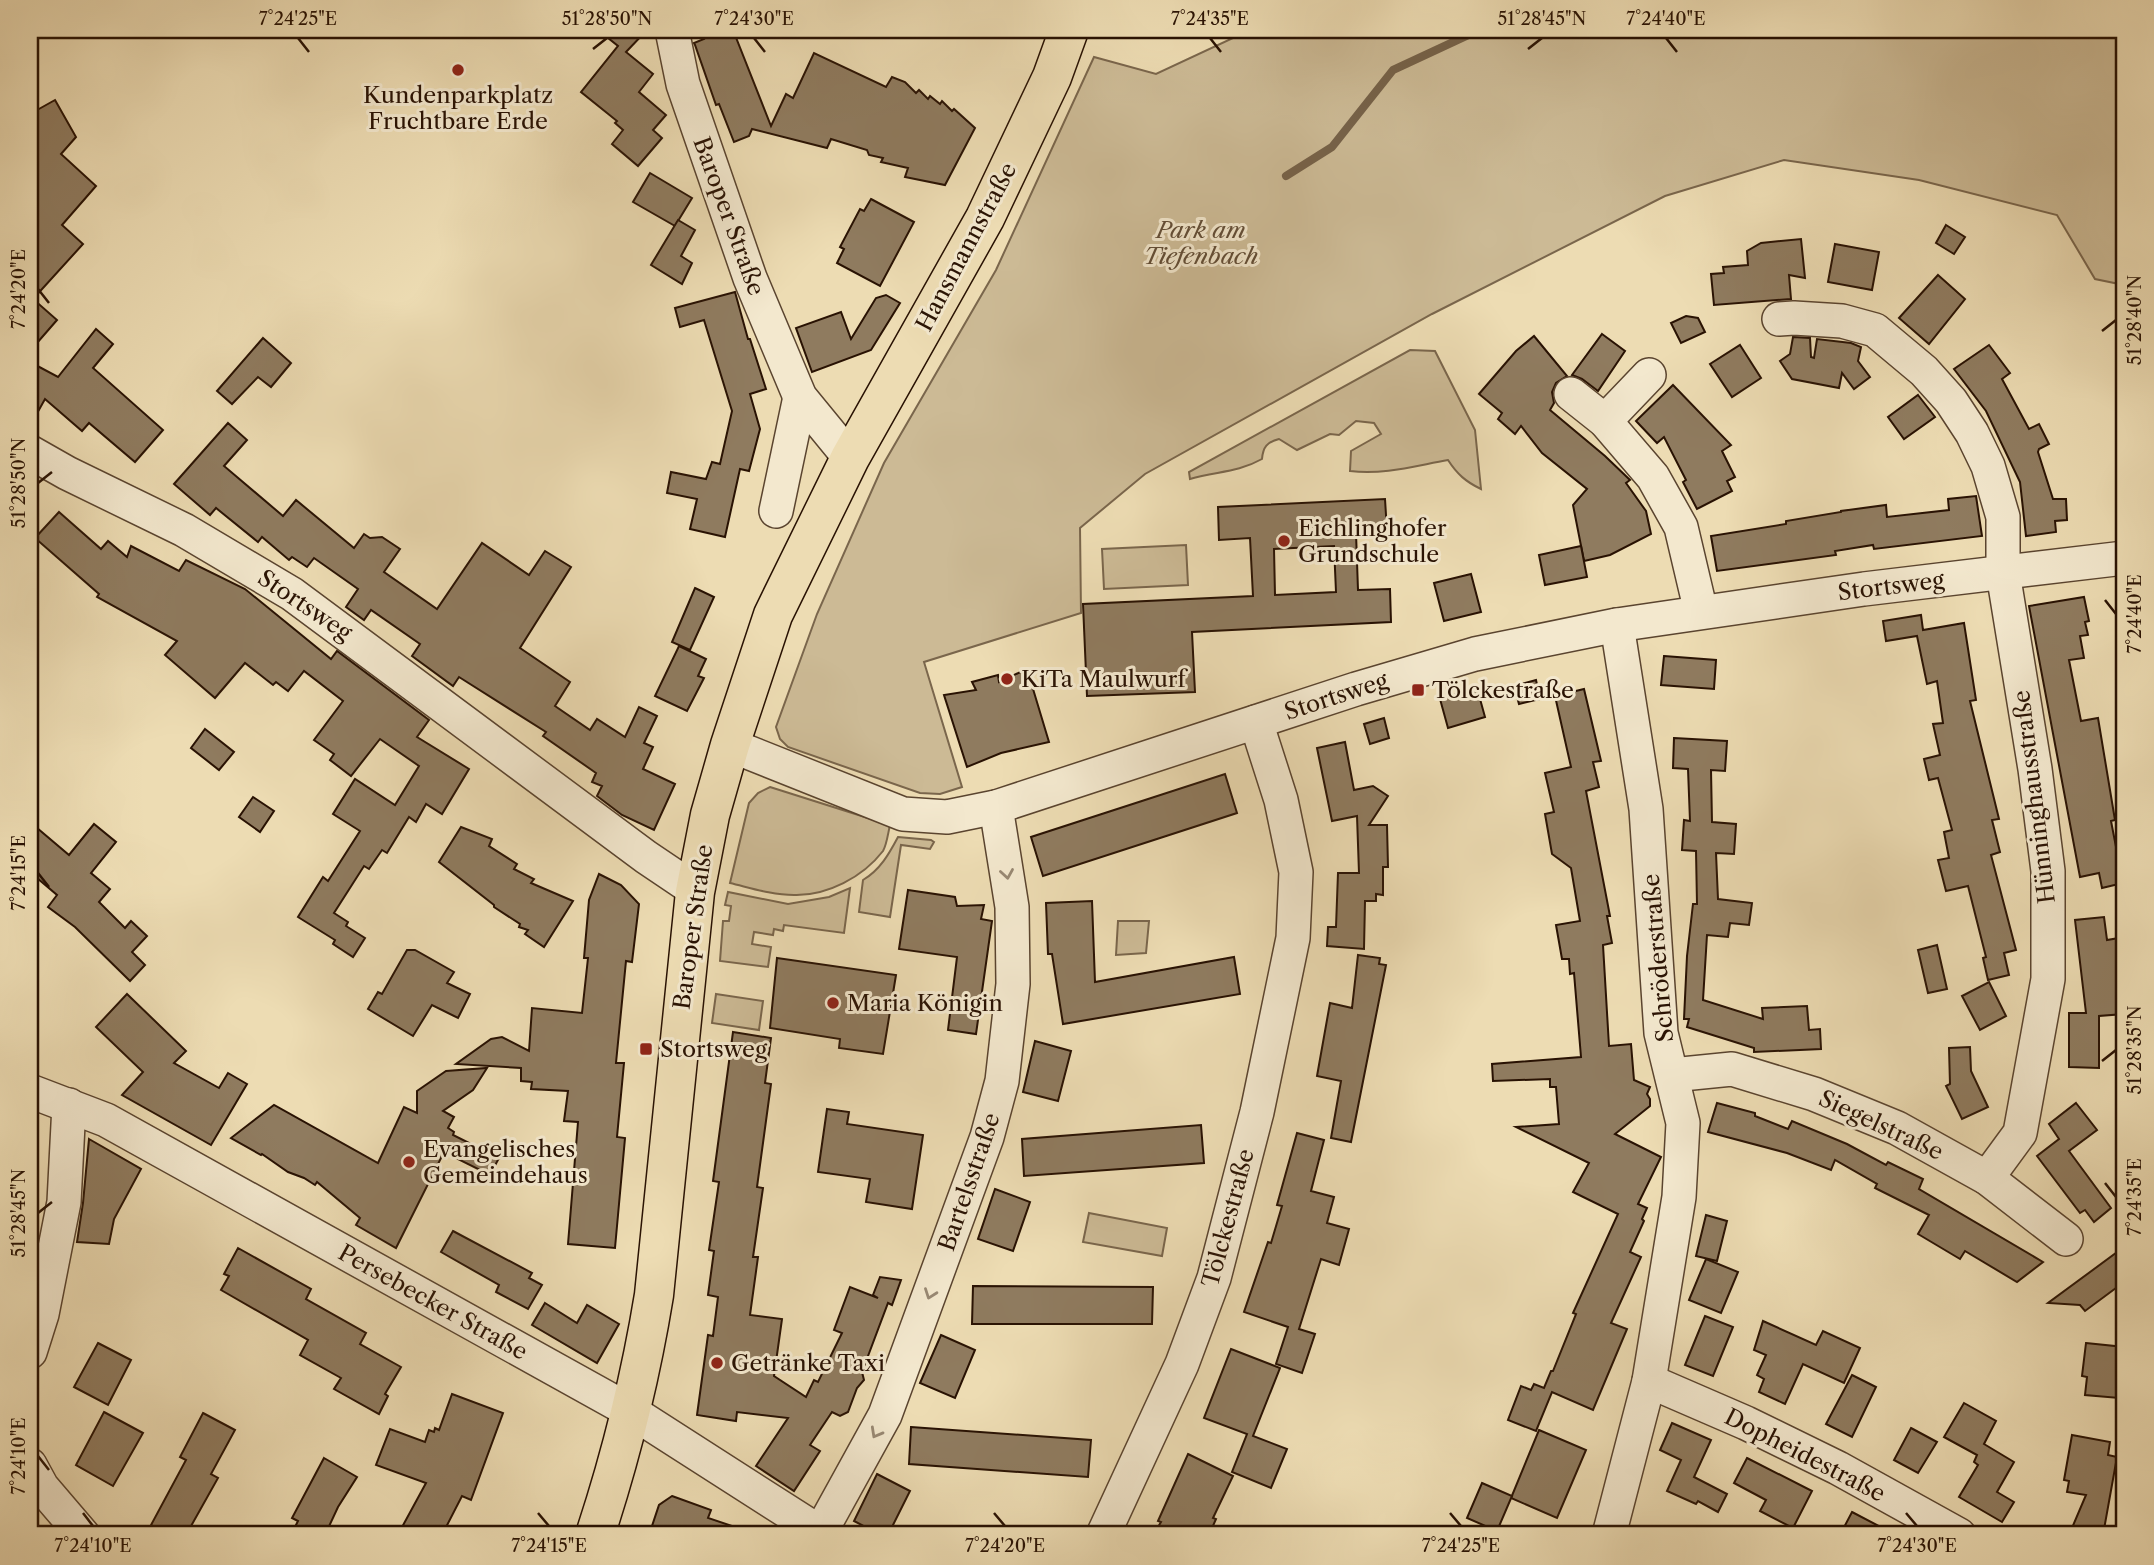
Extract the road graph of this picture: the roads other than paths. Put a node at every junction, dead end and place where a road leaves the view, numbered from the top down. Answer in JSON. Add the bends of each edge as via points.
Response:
{"nodes":[{"id":1,"x":672,"y":30,"type":"edge"},
{"id":2,"x":1069,"y":30,"type":"edge"},
{"id":3,"x":1779,"y":319,"type":"dead end"},
{"id":4,"x":1649,"y":375,"type":"dead end"},
{"id":5,"x":1571,"y":394,"type":"dead end"},
{"id":6,"x":800,"y":397,"type":"junction"},
{"id":7,"x":1605,"y":421,"type":"junction"},
{"id":8,"x":30,"y":452,"type":"edge"},
{"id":9,"x":850,"y":458,"type":"junction"},
{"id":10,"x":776,"y":510,"type":"dead end"},
{"id":11,"x":2124,"y":558,"type":"edge"},
{"id":12,"x":2003,"y":573,"type":"junction"},
{"id":13,"x":1701,"y":612,"type":"junction"},
{"id":14,"x":1617,"y":625,"type":"junction"},
{"id":15,"x":1255,"y":722,"type":"junction"},
{"id":16,"x":730,"y":745,"type":"junction"},
{"id":17,"x":996,"y":807,"type":"junction"},
{"id":18,"x":695,"y":890,"type":"junction"},
{"id":19,"x":1672,"y":1076,"type":"junction"},
{"id":20,"x":30,"y":1091,"type":"edge"},
{"id":21,"x":69,"y":1105,"type":"junction"},
{"id":22,"x":1987,"y":1178,"type":"junction"},
{"id":23,"x":2066,"y":1240,"type":"dead end"},
{"id":24,"x":30,"y":1352,"type":"edge"},
{"id":25,"x":1649,"y":1381,"type":"junction"},
{"id":26,"x":632,"y":1412,"type":"junction"},
{"id":27,"x":30,"y":1465,"type":"edge"},
{"id":28,"x":822,"y":1534,"type":"edge"},
{"id":29,"x":83,"y":1535,"type":"edge"},
{"id":30,"x":595,"y":1535,"type":"edge"},
{"id":31,"x":1103,"y":1535,"type":"edge"},
{"id":32,"x":1609,"y":1535,"type":"edge"},
{"id":33,"x":1959,"y":1535,"type":"edge"}],
"edges":[{"from":1,"to":6,"type":"street","name":"Baroper Straße","via":[[683,84],[750,278]]},
{"from":2,"to":9,"type":"main road","name":"Hansmannstraße","via":[[1052,77],[985,218]]},
{"from":3,"to":12,"type":"street","name":"Hünninghausstraße","via":[[1842,321],[1875,330],[1924,370],[1951,401],[1988,466],[2003,517]]},
{"from":4,"to":7,"type":"street"},
{"from":5,"to":7,"type":"street"},
{"from":6,"to":9,"type":"street","name":"Baroper Straße"},
{"from":6,"to":10,"type":"street"},
{"from":7,"to":13,"type":"street","via":[[1653,477],[1681,527]]},
{"from":8,"to":18,"type":"street","name":"Stortsweg","via":[[184,530],[292,594]]},
{"from":9,"to":16,"type":"main road","name":"Baroper Straße","via":[[773,615]]},
{"from":11,"to":12,"type":"street","name":"Stortsweg"},
{"from":12,"to":13,"type":"street","name":"Stortsweg"},
{"from":12,"to":22,"type":"street","name":"Hünninghausstraße","via":[[2048,871],[2048,979],[2020,1132]]},
{"from":13,"to":14,"type":"street","name":"Stortsweg"},
{"from":14,"to":15,"type":"street","name":"Stortsweg","via":[[1443,663]]},
{"from":14,"to":19,"type":"street","name":"Schröderstraße","via":[[1646,809],[1661,1033]]},
{"from":15,"to":17,"type":"street","name":"Stortsweg"},
{"from":15,"to":31,"type":"street","name":"Tölckestraße","via":[[1281,800],[1296,872],[1293,938],[1257,1112],[1214,1278],[1182,1364]]},
{"from":16,"to":17,"type":"street","name":"Stortsweg","via":[[903,814],[947,817]]},
{"from":16,"to":18,"type":"main road","name":"Baroper Straße"},
{"from":17,"to":28,"type":"street","name":"Bartelsstraße","one_way":true,"via":[[1012,907],[1013,984],[1002,1081],[987,1138],[885,1415]]},
{"from":18,"to":26,"type":"main road","name":"Baroper Straße","via":[[654,1295]]},
{"from":19,"to":22,"type":"street","name":"Siegelstraße","via":[[1732,1069],[1814,1094],[1897,1128]]},
{"from":19,"to":25,"type":"street","name":"Schröderstraße","via":[[1683,1123],[1679,1197]]},
{"from":20,"to":21,"type":"street","name":"Persebecker Straße"},
{"from":21,"to":24,"type":"street","via":[[64,1202]]},
{"from":21,"to":26,"type":"street","name":"Persebecker Straße","via":[[118,1127]]},
{"from":22,"to":23,"type":"street","name":"Siegelstraße"},
{"from":25,"to":32,"type":"street","name":"Schröderstraße"},
{"from":25,"to":33,"type":"street","name":"Dopheidestraße","via":[[1839,1468]]},
{"from":26,"to":28,"type":"street","name":"Persebecker Straße"},
{"from":26,"to":30,"type":"main road","name":"Baroper Straße"},
{"from":27,"to":29,"type":"street","via":[[42,1487]]}]}
